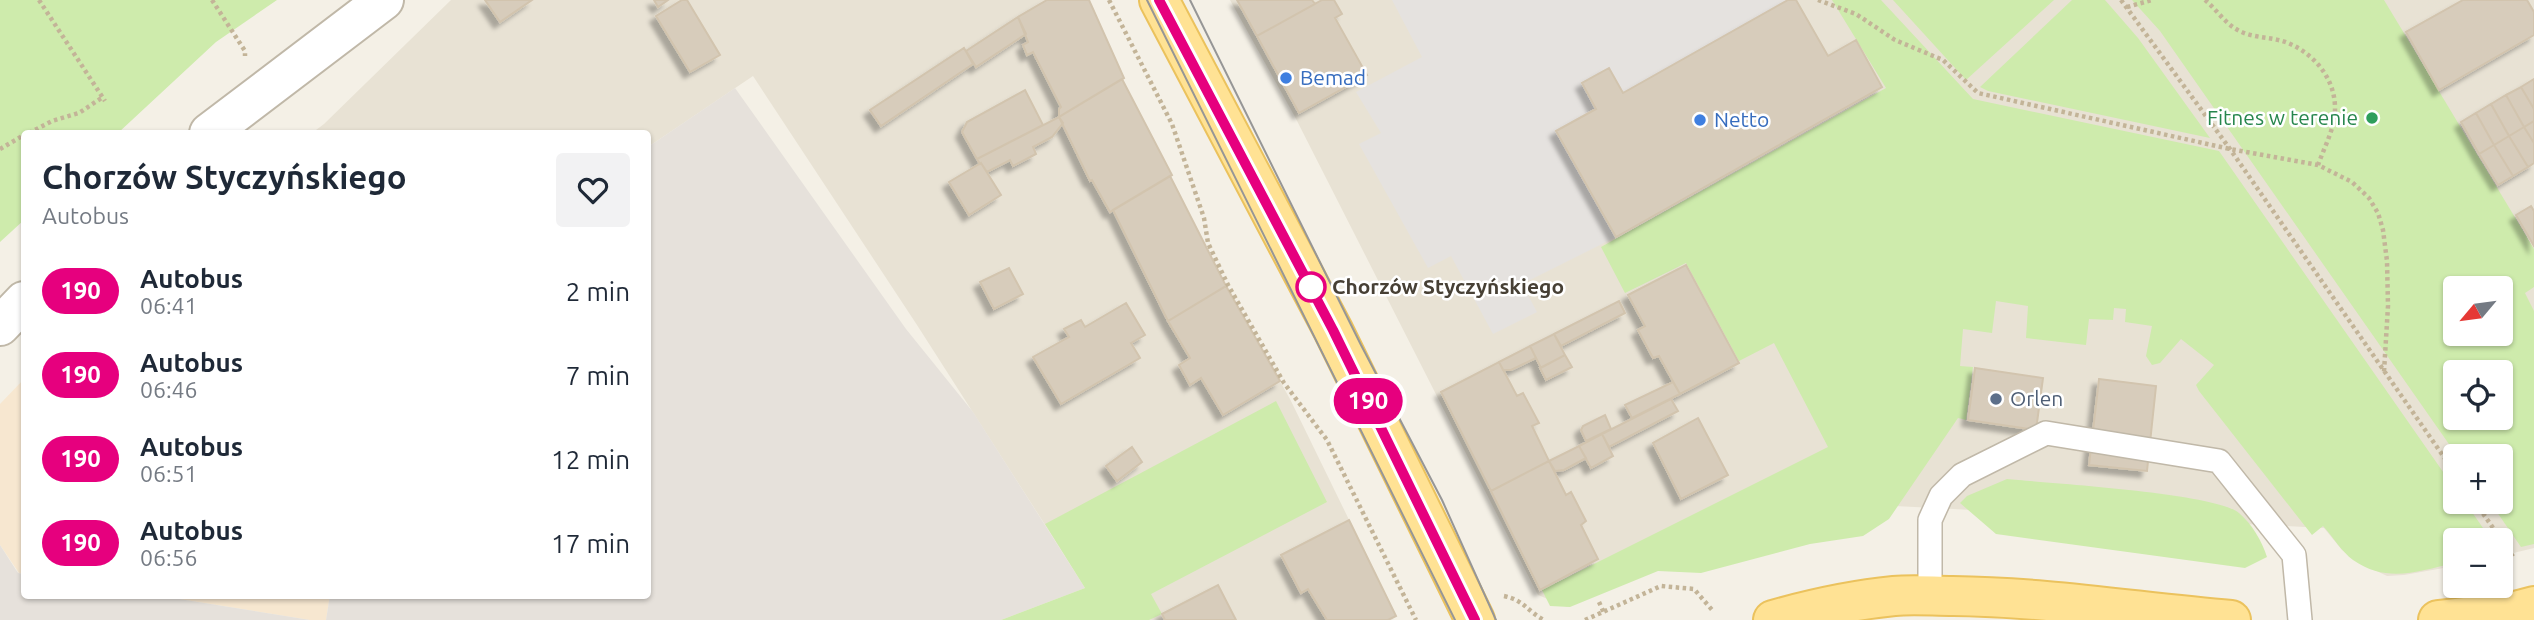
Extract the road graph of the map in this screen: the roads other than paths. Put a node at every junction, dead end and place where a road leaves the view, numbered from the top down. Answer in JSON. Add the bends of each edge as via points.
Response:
{"nodes":[{"id":1,"x":384,"y":0,"type":"edge"},
{"id":2,"x":1159,"y":0,"type":"edge"},
{"id":3,"x":213,"y":130,"type":"edge"},
{"id":4,"x":21,"y":304,"type":"edge"},
{"id":5,"x":0,"y":326,"type":"edge"},
{"id":6,"x":1930,"y":596,"type":"junction"},
{"id":7,"x":1486,"y":607,"type":"edge"},
{"id":8,"x":2522,"y":612,"type":"edge"},
{"id":9,"x":1773,"y":620,"type":"edge"},
{"id":10,"x":2231,"y":620,"type":"edge"},
{"id":11,"x":2300,"y":620,"type":"edge"},
{"id":12,"x":2438,"y":620,"type":"edge"}],
"edges":[{"from":1,"to":3,"type":"street"},
{"from":2,"to":7,"type":"main road"},
{"from":4,"to":5,"type":"street"},
{"from":6,"to":9,"type":"main road","via":[[1849,603]]},
{"from":6,"to":10,"type":"main road","via":[[2060,601]]},
{"from":6,"to":11,"type":"lane","via":[[1930,520],[1941,496],[1962,474],[2046,433],[2219,461],[2294,555]]},
{"from":8,"to":12,"type":"main road"}]}
